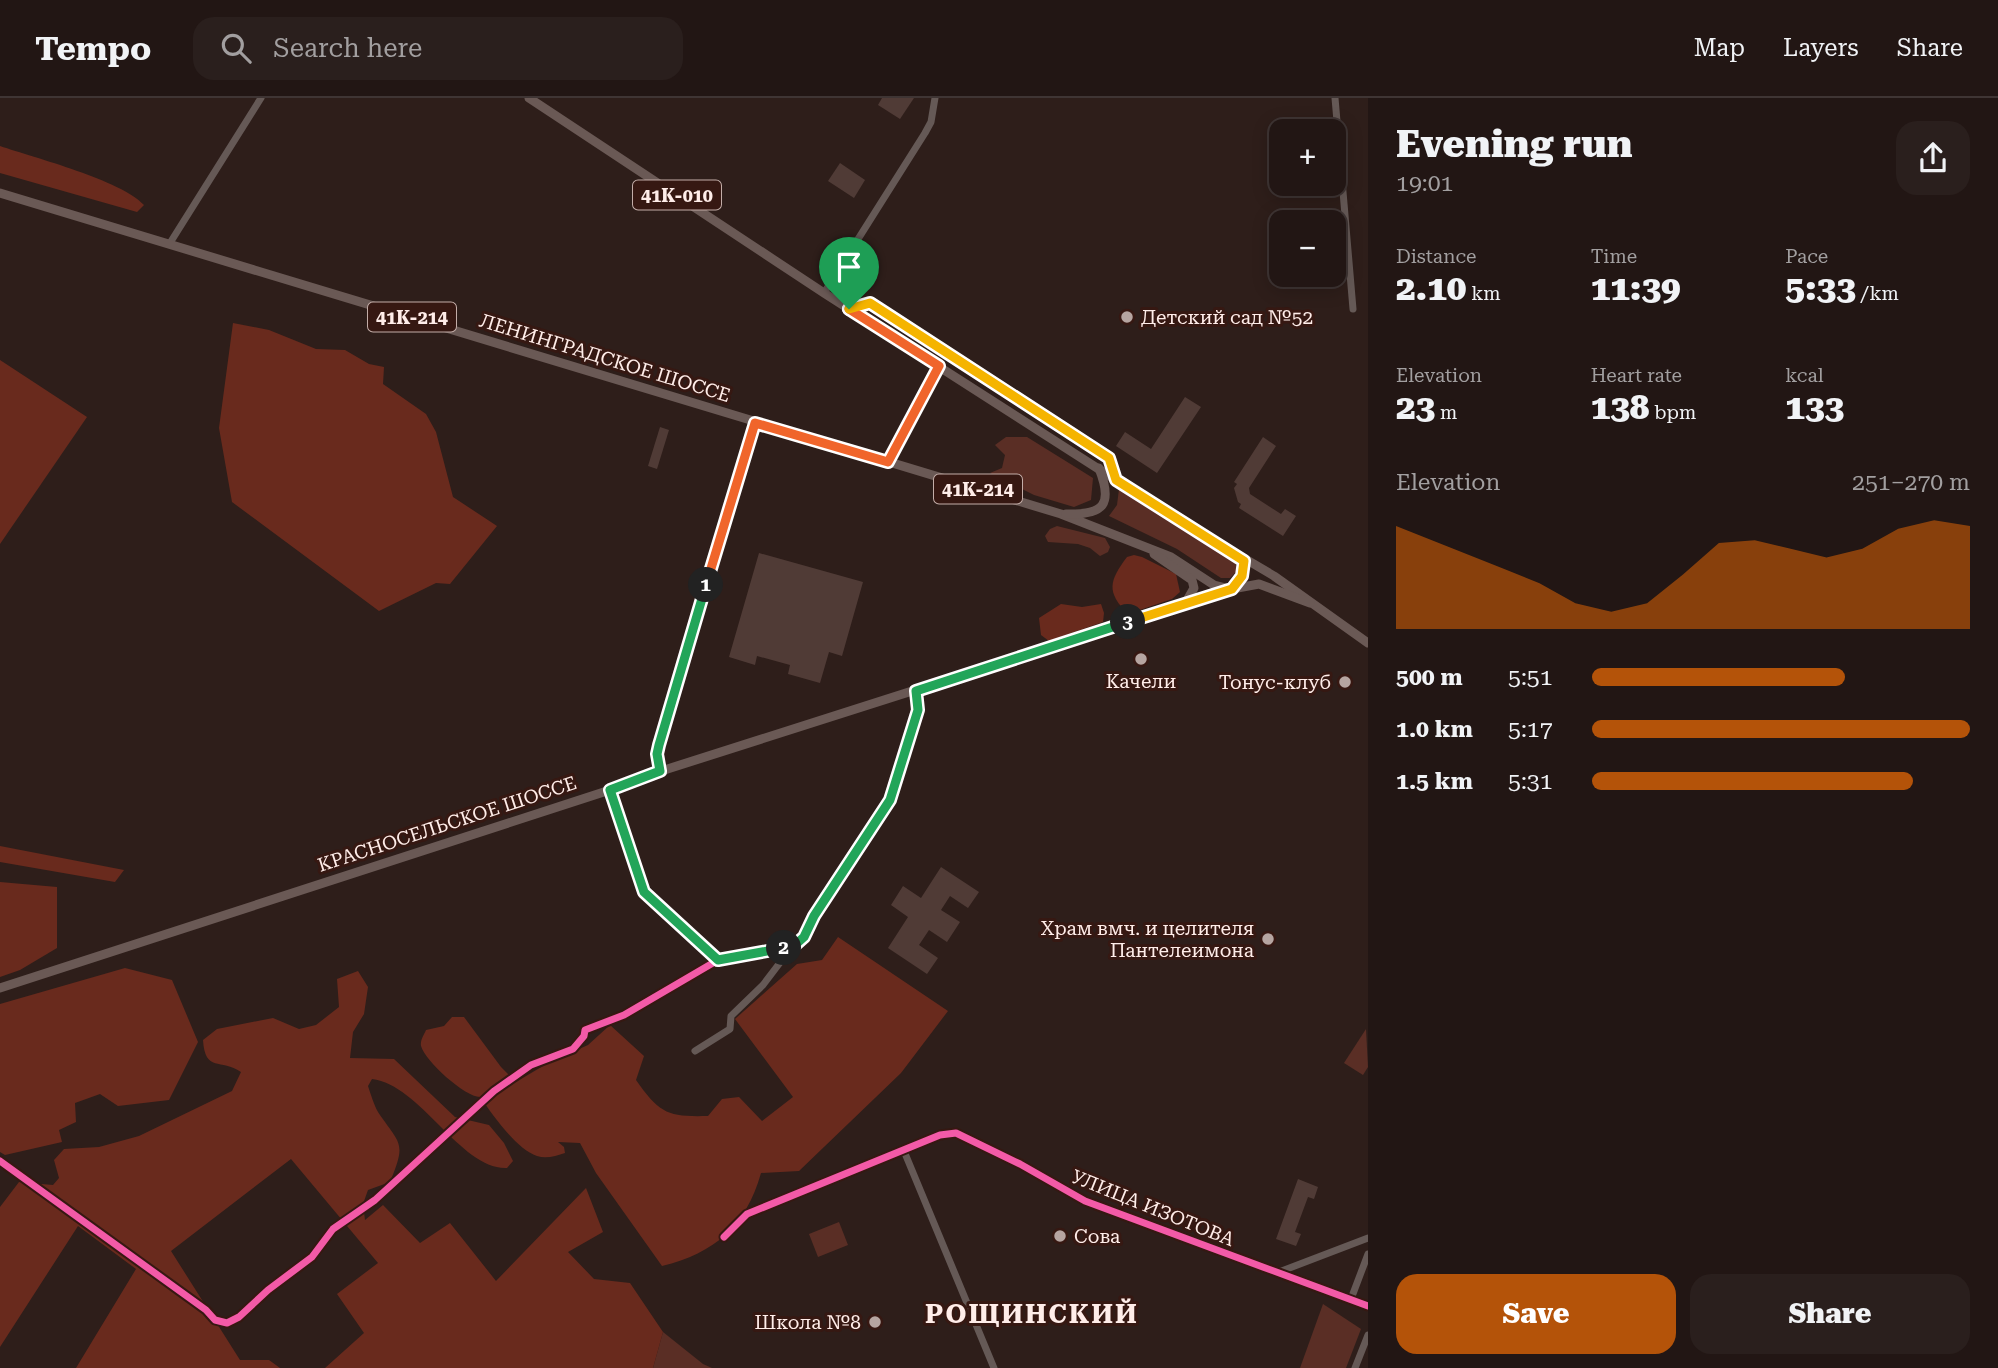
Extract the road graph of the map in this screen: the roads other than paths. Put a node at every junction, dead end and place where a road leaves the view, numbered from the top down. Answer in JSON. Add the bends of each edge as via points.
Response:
{"nodes":[{"id":1,"x":261,"y":98,"type":"edge"},
{"id":2,"x":529,"y":98,"type":"edge"},
{"id":3,"x":935,"y":98,"type":"edge"},
{"id":4,"x":1335,"y":98,"type":"edge"},
{"id":5,"x":0,"y":193,"type":"edge"},
{"id":6,"x":170,"y":243,"type":"junction"},
{"id":7,"x":824,"y":293,"type":"junction"},
{"id":8,"x":849,"y":309,"type":"junction"},
{"id":9,"x":1353,"y":309,"type":"dead end"},
{"id":10,"x":939,"y":366,"type":"junction"},
{"id":11,"x":755,"y":423,"type":"junction"},
{"id":12,"x":888,"y":462,"type":"junction"},
{"id":13,"x":1099,"y":468,"type":"junction"},
{"id":14,"x":1116,"y":480,"type":"junction"},
{"id":15,"x":1061,"y":514,"type":"junction"},
{"id":16,"x":1128,"y":539,"type":"junction"},
{"id":17,"x":1232,"y":551,"type":"junction"},
{"id":18,"x":1232,"y":589,"type":"junction"},
{"id":19,"x":1310,"y":603,"type":"junction"},
{"id":20,"x":1185,"y":604,"type":"junction"},
{"id":21,"x":1368,"y":643,"type":"edge"},
{"id":22,"x":916,"y":691,"type":"junction"},
{"id":23,"x":660,"y":771,"type":"junction"},
{"id":24,"x":610,"y":790,"type":"junction"},
{"id":25,"x":779,"y":950,"type":"junction"},
{"id":26,"x":718,"y":960,"type":"junction"},
{"id":27,"x":0,"y":988,"type":"edge"},
{"id":28,"x":695,"y":1051,"type":"dead end"},
{"id":29,"x":904,"y":1151,"type":"junction"},
{"id":30,"x":0,"y":1161,"type":"edge"},
{"id":31,"x":724,"y":1237,"type":"dead end"},
{"id":32,"x":1368,"y":1238,"type":"edge"},
{"id":33,"x":1368,"y":1254,"type":"edge"},
{"id":34,"x":1278,"y":1273,"type":"junction"},
{"id":35,"x":1351,"y":1299,"type":"junction"},
{"id":36,"x":1368,"y":1306,"type":"edge"},
{"id":37,"x":1368,"y":1335,"type":"edge"},
{"id":38,"x":994,"y":1368,"type":"edge"},
{"id":39,"x":1355,"y":1368,"type":"edge"}],
"edges":[{"from":1,"to":6,"type":"street"},
{"from":2,"to":7,"type":"main road","number":"41К-010"},
{"from":3,"to":7,"type":"street","via":[[925,133]]},
{"from":4,"to":9,"type":"street"},
{"from":5,"to":6,"type":"main road","name":"ЛЕНИНГРАДСКОЕ ШОССЕ","number":"41К-214"},
{"from":6,"to":11,"type":"main road","name":"ЛЕНИНГРАДСКОЕ ШОССЕ","number":"41К-214"},
{"from":7,"to":8,"type":"main road","number":"41К-010"},
{"from":8,"to":10,"type":"main road","number":"41К-010"},
{"from":8,"to":14,"type":"street","via":[[870,303],[1109,458]]},
{"from":10,"to":12,"type":"street"},
{"from":10,"to":13,"type":"main road","number":"41К-010"},
{"from":11,"to":12,"type":"main road","name":"ЛЕНИНГРАДСКОЕ ШОССЕ","number":"41К-214"},
{"from":11,"to":23,"type":"street","via":[[659,745]]},
{"from":12,"to":15,"type":"main road","name":"ЛЕНИНГРАДСКОЕ ШОССЕ","number":"41К-214"},
{"from":13,"to":14,"type":"main road","number":"41К-010"},
{"from":13,"to":15,"type":"main road","via":[[1106,500],[1101,508],[1094,513]]},
{"from":14,"to":17,"type":"main road","number":"41К-010"},
{"from":15,"to":16,"type":"main road","name":"ЛЕНИНГРАДСКОЕ ШОССЕ","number":"41К-214"},
{"from":16,"to":18,"type":"main road","name":"ЛЕНИНГРАДСКОЕ ШОССЕ","number":"41К-214","via":[[1171,556],[1214,585]]},
{"from":16,"to":20,"type":"main road","via":[[1192,580],[1194,588]]},
{"from":17,"to":18,"type":"main road","via":[[1245,568]]},
{"from":17,"to":19,"type":"main road"},
{"from":18,"to":19,"type":"main road","via":[[1259,584]]},
{"from":18,"to":20,"type":"main road","name":"КРАСНОСЕЛЬСКОЕ ШОССЕ"},
{"from":19,"to":21,"type":"main road"},
{"from":20,"to":22,"type":"main road","name":"КРАСНОСЕЛЬСКОЕ ШОССЕ"},
{"from":22,"to":23,"type":"main road","name":"КРАСНОСЕЛЬСКОЕ ШОССЕ"},
{"from":22,"to":25,"type":"street","via":[[918,710],[890,800],[804,937]]},
{"from":23,"to":24,"type":"main road","name":"КРАСНОСЕЛЬСКОЕ ШОССЕ"},
{"from":24,"to":26,"type":"street","via":[[644,892]]},
{"from":24,"to":27,"type":"main road","name":"КРАСНОСЕЛЬСКОЕ ШОССЕ"},
{"from":25,"to":26,"type":"street"},
{"from":25,"to":28,"type":"street","via":[[782,960],[731,1016],[730,1029]]},
{"from":26,"to":30,"type":"street","via":[[624,1015],[585,1030],[573,1049],[531,1065],[494,1091],[375,1200],[333,1229],[312,1257],[227,1323],[215,1320]]},
{"from":29,"to":31,"type":"street","name":"УЛИЦА ИЗОТОВА","via":[[747,1213]]},
{"from":29,"to":34,"type":"street","name":"УЛИЦА ИЗОТОВА","via":[[956,1133],[1085,1201]]},
{"from":29,"to":38,"type":"street"},
{"from":32,"to":34,"type":"street"},
{"from":33,"to":35,"type":"street"},
{"from":34,"to":35,"type":"street","name":"УЛИЦА ИЗОТОВА"},
{"from":35,"to":36,"type":"street","name":"УЛИЦА ИЗОТОВА"},
{"from":37,"to":39,"type":"street"}]}
